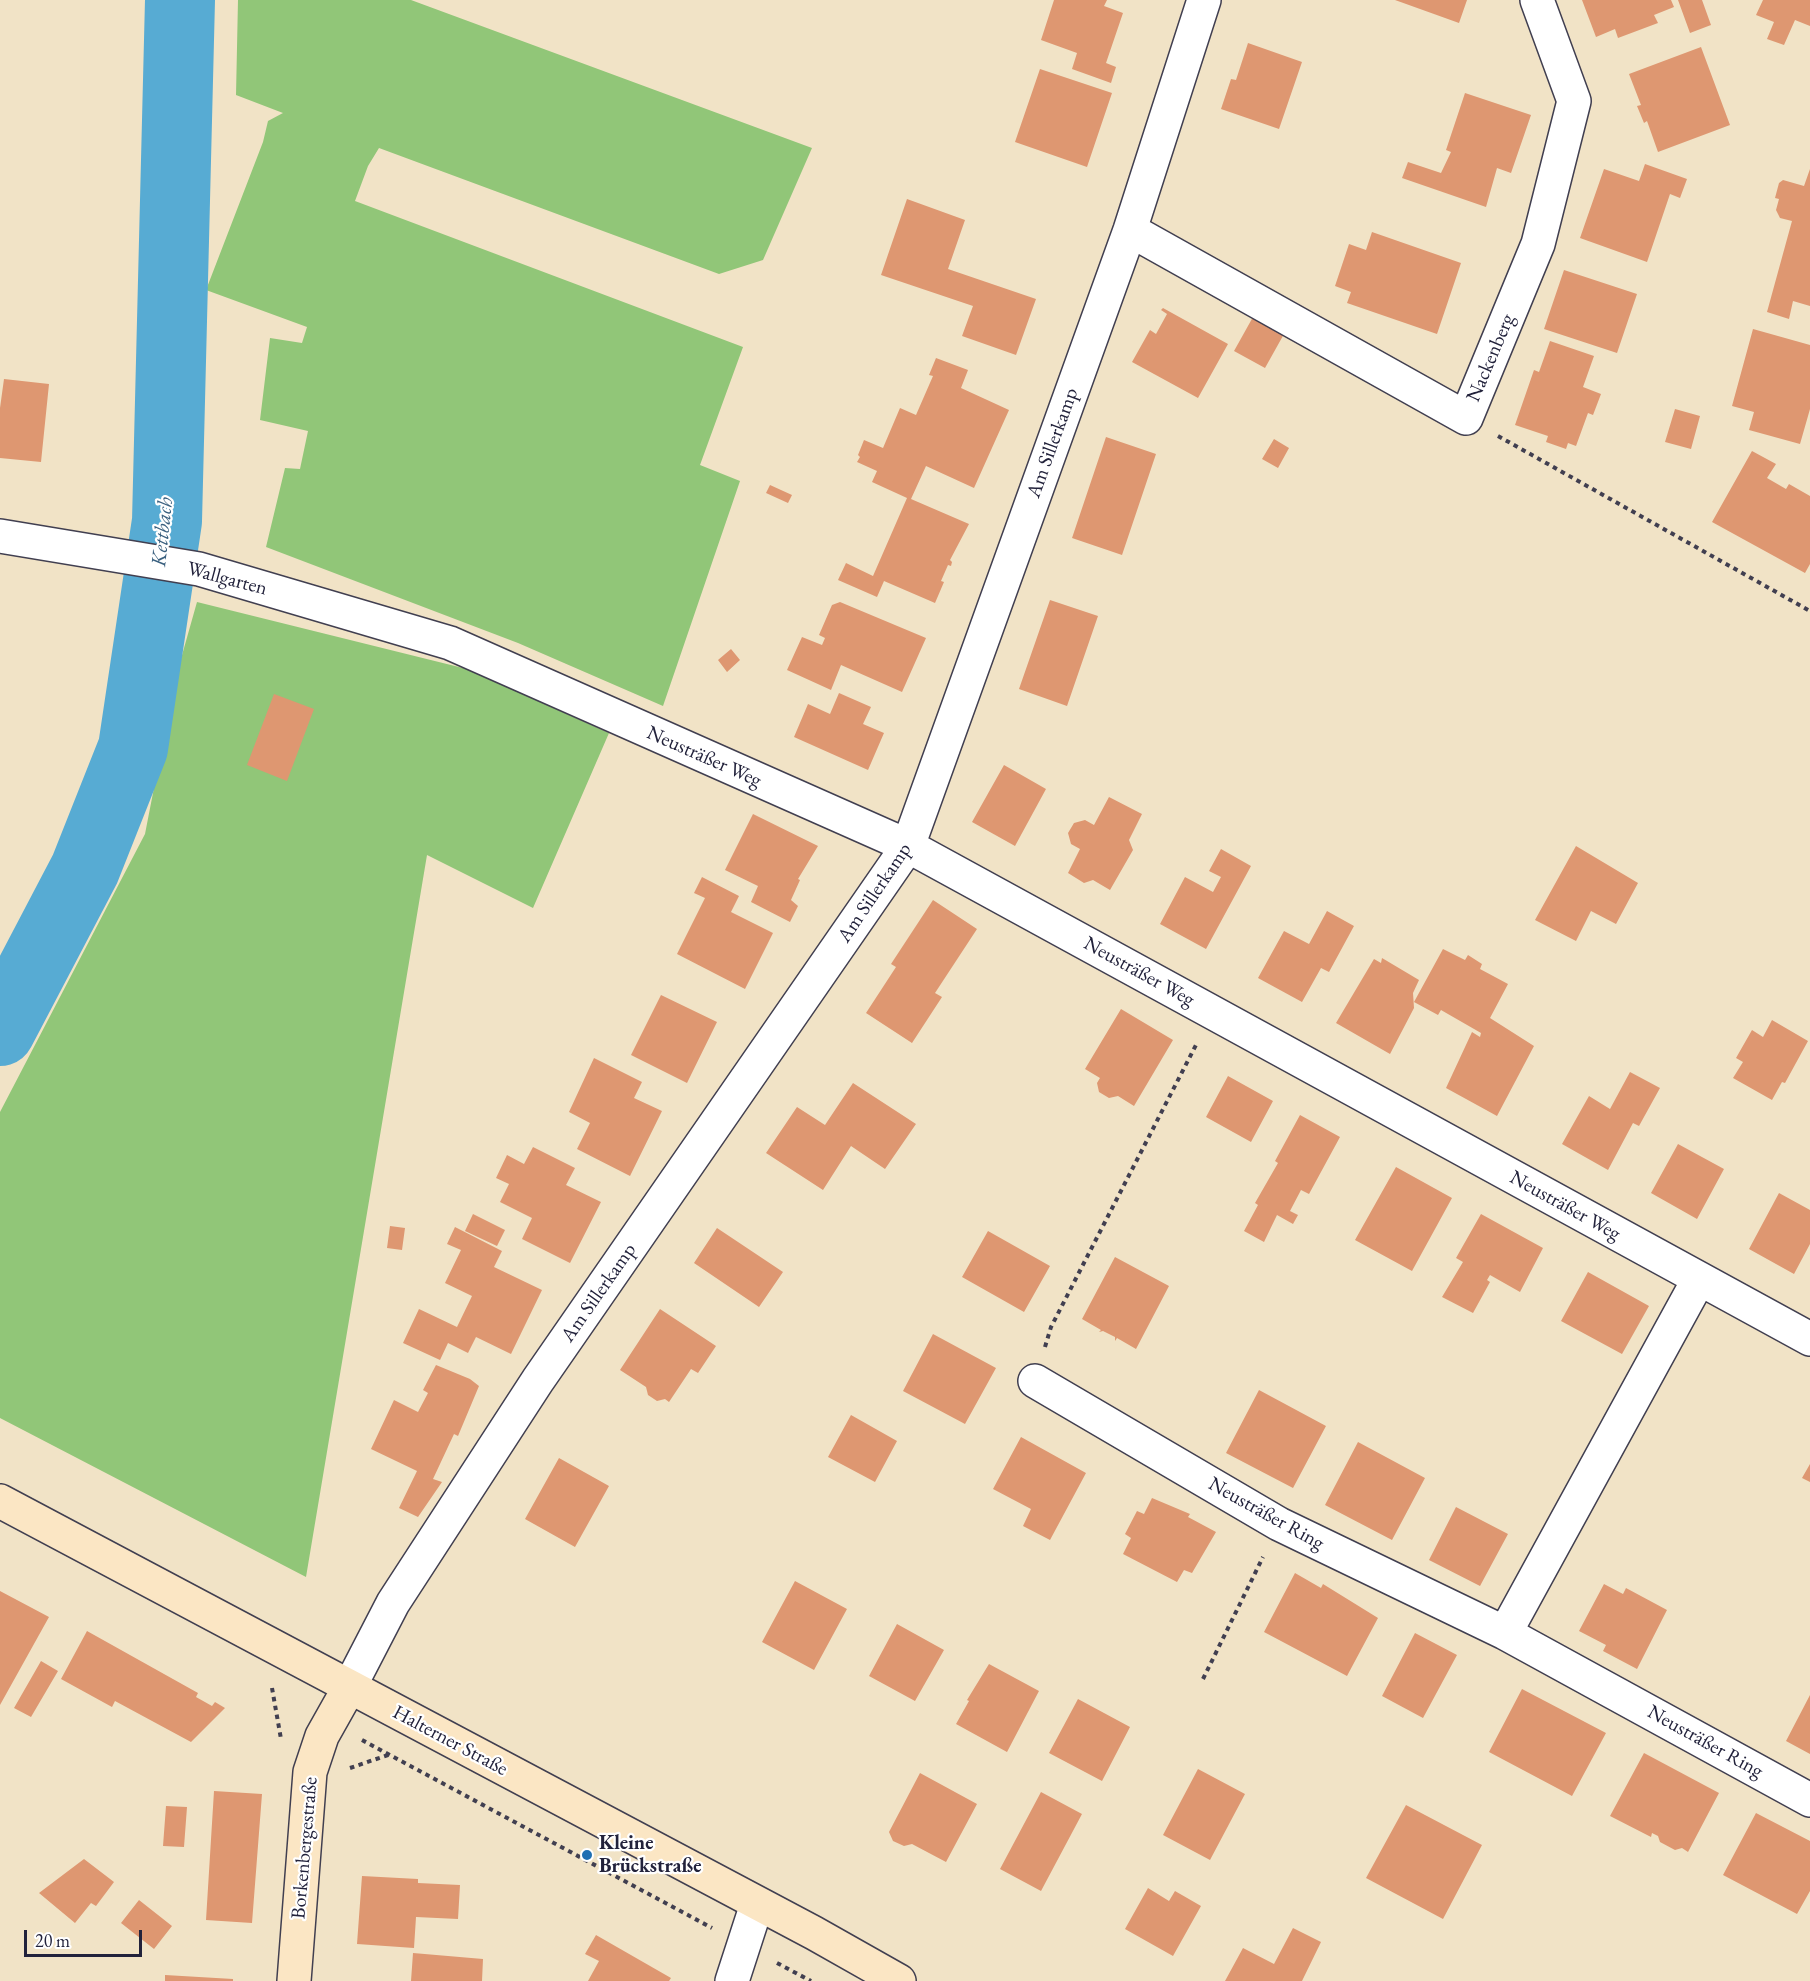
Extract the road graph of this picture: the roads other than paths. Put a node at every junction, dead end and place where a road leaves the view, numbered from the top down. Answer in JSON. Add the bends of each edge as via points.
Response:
{"nodes":[{"id":1,"x":1204,"y":0,"type":"edge"},
{"id":2,"x":1537,"y":0,"type":"edge"},
{"id":3,"x":1130,"y":230,"type":"junction"},
{"id":4,"x":0,"y":536,"type":"edge"},
{"id":5,"x":450,"y":643,"type":"joint"},
{"id":6,"x":909,"y":846,"type":"junction"},
{"id":7,"x":1699,"y":1279,"type":"junction"},
{"id":8,"x":1810,"y":1339,"type":"edge"},
{"id":9,"x":1035,"y":1381,"type":"road end"},
{"id":10,"x":0,"y":1501,"type":"edge"},
{"id":11,"x":1505,"y":1633,"type":"junction"},
{"id":12,"x":349,"y":1688,"type":"junction"},
{"id":13,"x":1810,"y":1800,"type":"edge"},
{"id":14,"x":757,"y":1904,"type":"junction"},
{"id":15,"x":294,"y":1981,"type":"edge"},
{"id":16,"x":732,"y":1981,"type":"edge"},
{"id":17,"x":899,"y":1981,"type":"edge"}],
"edges":[{"from":1,"to":3,"type":"street","name":"Am Sillerkamp"},
{"from":2,"to":3,"type":"street","name":"Nackenberg","via":[[1574,101],[1538,244],[1466,418]]},
{"from":3,"to":6,"type":"street","name":"Am Sillerkamp"},
{"from":4,"to":5,"type":"street","name":"Wallgarten","via":[[199,569]]},
{"from":5,"to":6,"type":"street","name":"Neusträßer Weg"},
{"from":6,"to":7,"type":"street","name":"Neusträßer Weg"},
{"from":6,"to":12,"type":"street","name":"Am Sillerkamp","via":[[538,1380],[393,1603]]},
{"from":7,"to":8,"type":"street","name":"Neusträßer Weg"},
{"from":7,"to":11,"type":"street"},
{"from":9,"to":11,"type":"street","name":"Neusträßer Ring","via":[[1279,1524]]},
{"from":10,"to":12,"type":"main road","name":"Halterner Straße"},
{"from":11,"to":13,"type":"street","name":"Neusträßer Ring"},
{"from":12,"to":14,"type":"main road","name":"Halterner Straße"},
{"from":12,"to":15,"type":"main road","name":"Borkenbergestraße","via":[[322,1736],[310,1772]]},
{"from":14,"to":16,"type":"street"},
{"from":14,"to":17,"type":"main road","name":"Halterner Straße"}]}
